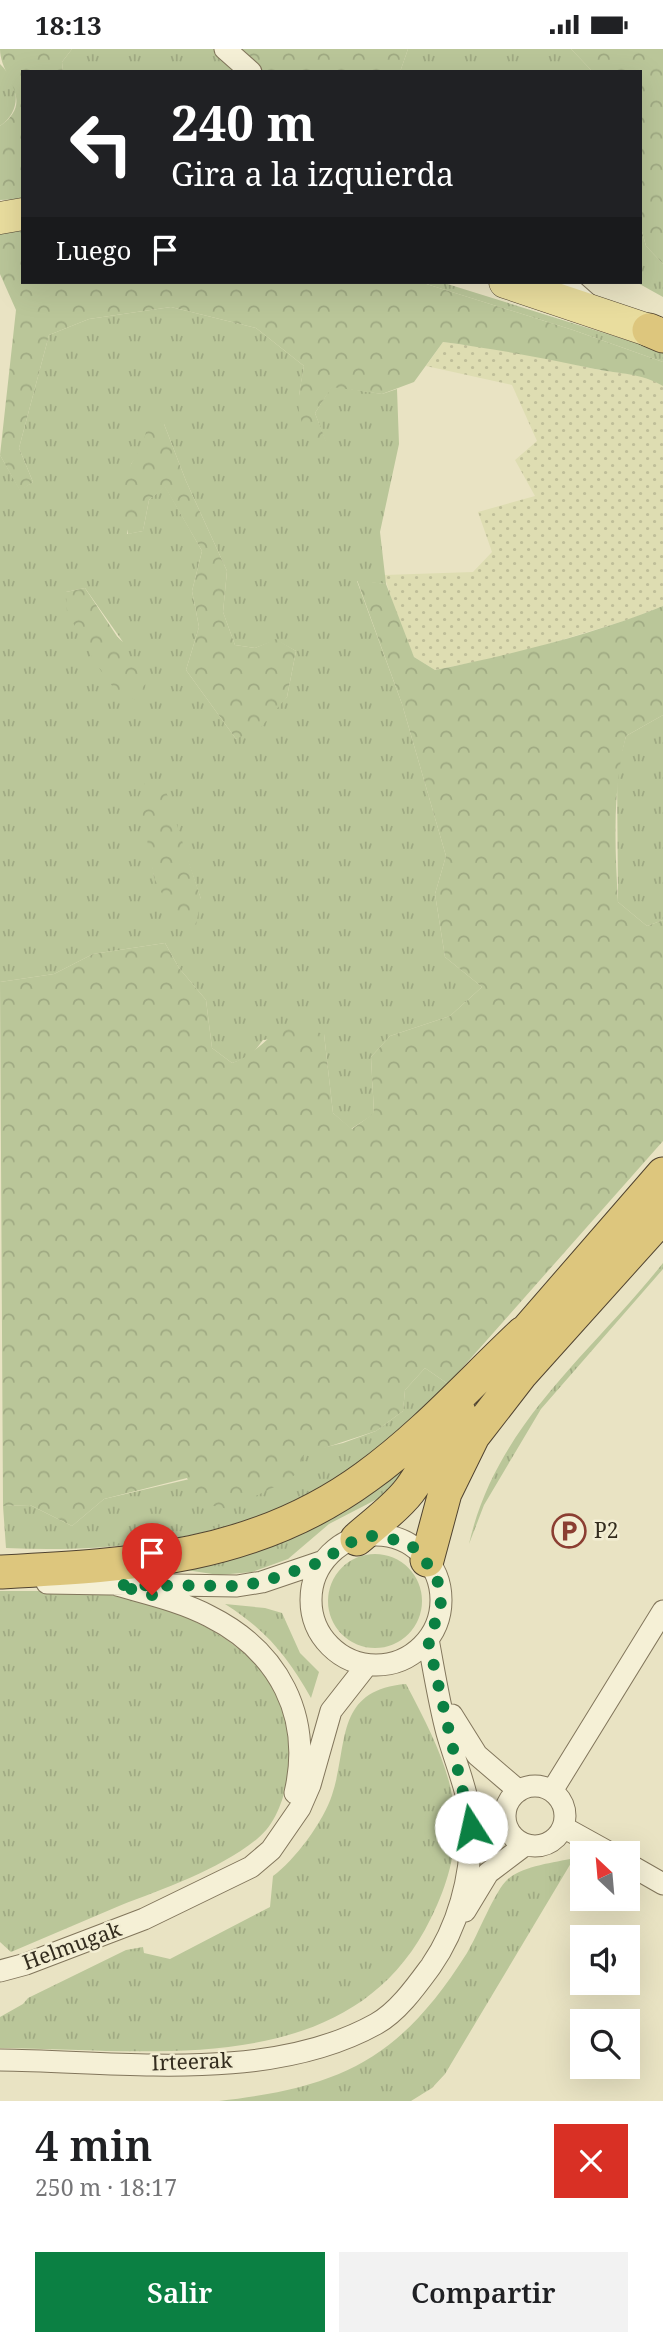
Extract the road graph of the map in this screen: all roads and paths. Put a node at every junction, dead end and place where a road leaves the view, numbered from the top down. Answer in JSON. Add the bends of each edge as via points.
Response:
{"nodes":[{"id":1,"x":225,"y":49,"type":"edge"},
{"id":2,"x":249,"y":70,"type":"edge"},
{"id":3,"x":21,"y":214,"type":"edge"},
{"id":4,"x":0,"y":218,"type":"edge"},
{"id":5,"x":511,"y":284,"type":"edge"},
{"id":6,"x":565,"y":284,"type":"edge"},
{"id":7,"x":600,"y":313,"type":"junction"},
{"id":8,"x":658,"y":334,"type":"edge"},
{"id":9,"x":663,"y":1174,"type":"edge"},
{"id":10,"x":663,"y":1216,"type":"edge"},
{"id":11,"x":663,"y":1241,"type":"edge"},
{"id":12,"x":620,"y":1265,"type":"junction"},
{"id":13,"x":523,"y":1333,"type":"junction"},
{"id":14,"x":357,"y":1539,"type":"junction"},
{"id":15,"x":427,"y":1560,"type":"junction"},
{"id":16,"x":324,"y":1561,"type":"junction"},
{"id":17,"x":0,"y":1572,"type":"edge"},
{"id":18,"x":0,"y":1580,"type":"edge"},
{"id":19,"x":117,"y":1585,"type":"junction"},
{"id":20,"x":663,"y":1611,"type":"edge"},
{"id":21,"x":428,"y":1640,"type":"junction"},
{"id":22,"x":367,"y":1665,"type":"junction"},
{"id":23,"x":438,"y":1689,"type":"junction"},
{"id":24,"x":519,"y":1791,"type":"junction"},
{"id":25,"x":552,"y":1791,"type":"junction"},
{"id":26,"x":563,"y":1827,"type":"junction"},
{"id":27,"x":285,"y":1832,"type":"junction"},
{"id":28,"x":588,"y":1841,"type":"edge"},
{"id":29,"x":525,"y":1845,"type":"junction"},
{"id":30,"x":640,"y":1871,"type":"edge"},
{"id":31,"x":663,"y":1884,"type":"edge"},
{"id":32,"x":445,"y":1946,"type":"junction"},
{"id":33,"x":0,"y":1971,"type":"edge"},
{"id":34,"x":0,"y":2060,"type":"edge"}],
"edges":[{"from":1,"to":2,"type":"street"},
{"from":3,"to":4,"type":"main road"},
{"from":5,"to":7,"type":"main road"},
{"from":6,"to":7,"type":"street"},
{"from":7,"to":8,"type":"main road"},
{"from":9,"to":13,"type":"highway"},
{"from":10,"to":12,"type":"highway"},
{"from":11,"to":12,"type":"street"},
{"from":12,"to":15,"type":"highway","via":[[521,1374],[473,1436],[445,1493]]},
{"from":13,"to":14,"type":"highway","via":[[445,1430],[397,1506]]},
{"from":13,"to":17,"type":"highway","via":[[384,1463],[322,1504],[286,1521],[234,1542],[155,1561]]},
{"from":14,"to":15,"type":"street","via":[[372,1536],[403,1541]]},
{"from":14,"to":16,"type":"street"},
{"from":15,"to":21,"type":"street","via":[[436,1575],[441,1608]]},
{"from":16,"to":19,"type":"street","via":[[237,1586]]},
{"from":16,"to":22,"type":"street","via":[[312,1592],[316,1625],[336,1652]]},
{"from":18,"to":19,"type":"street"},
{"from":19,"to":27,"type":"street","via":[[175,1602],[234,1630],[285,1687],[299,1727],[302,1756]]},
{"from":20,"to":25,"type":"street"},
{"from":21,"to":22,"type":"street","via":[[411,1655],[390,1664]]},
{"from":21,"to":23,"type":"street"},
{"from":22,"to":27,"type":"street","name":"Helmugak","via":[[331,1711],[310,1785]]},
{"from":23,"to":24,"type":"street","via":[[477,1755]]},
{"from":23,"to":32,"type":"street","via":[[471,1827],[468,1872]]},
{"from":24,"to":25,"type":"street","via":[[541,1787]]},
{"from":24,"to":29,"type":"street","via":[[511,1798],[505,1820],[515,1839]]},
{"from":25,"to":26,"type":"street","via":[[563,1807]]},
{"from":26,"to":28,"type":"street"},
{"from":26,"to":29,"type":"street","via":[[547,1843]]},
{"from":27,"to":33,"type":"street","name":"Helmugak","via":[[251,1867],[144,1919]]},
{"from":29,"to":32,"type":"street","via":[[488,1873]]},
{"from":30,"to":31,"type":"street"},
{"from":32,"to":34,"type":"street","name":"Irteerak","via":[[404,1999],[378,2023],[313,2049],[223,2063]]}]}
